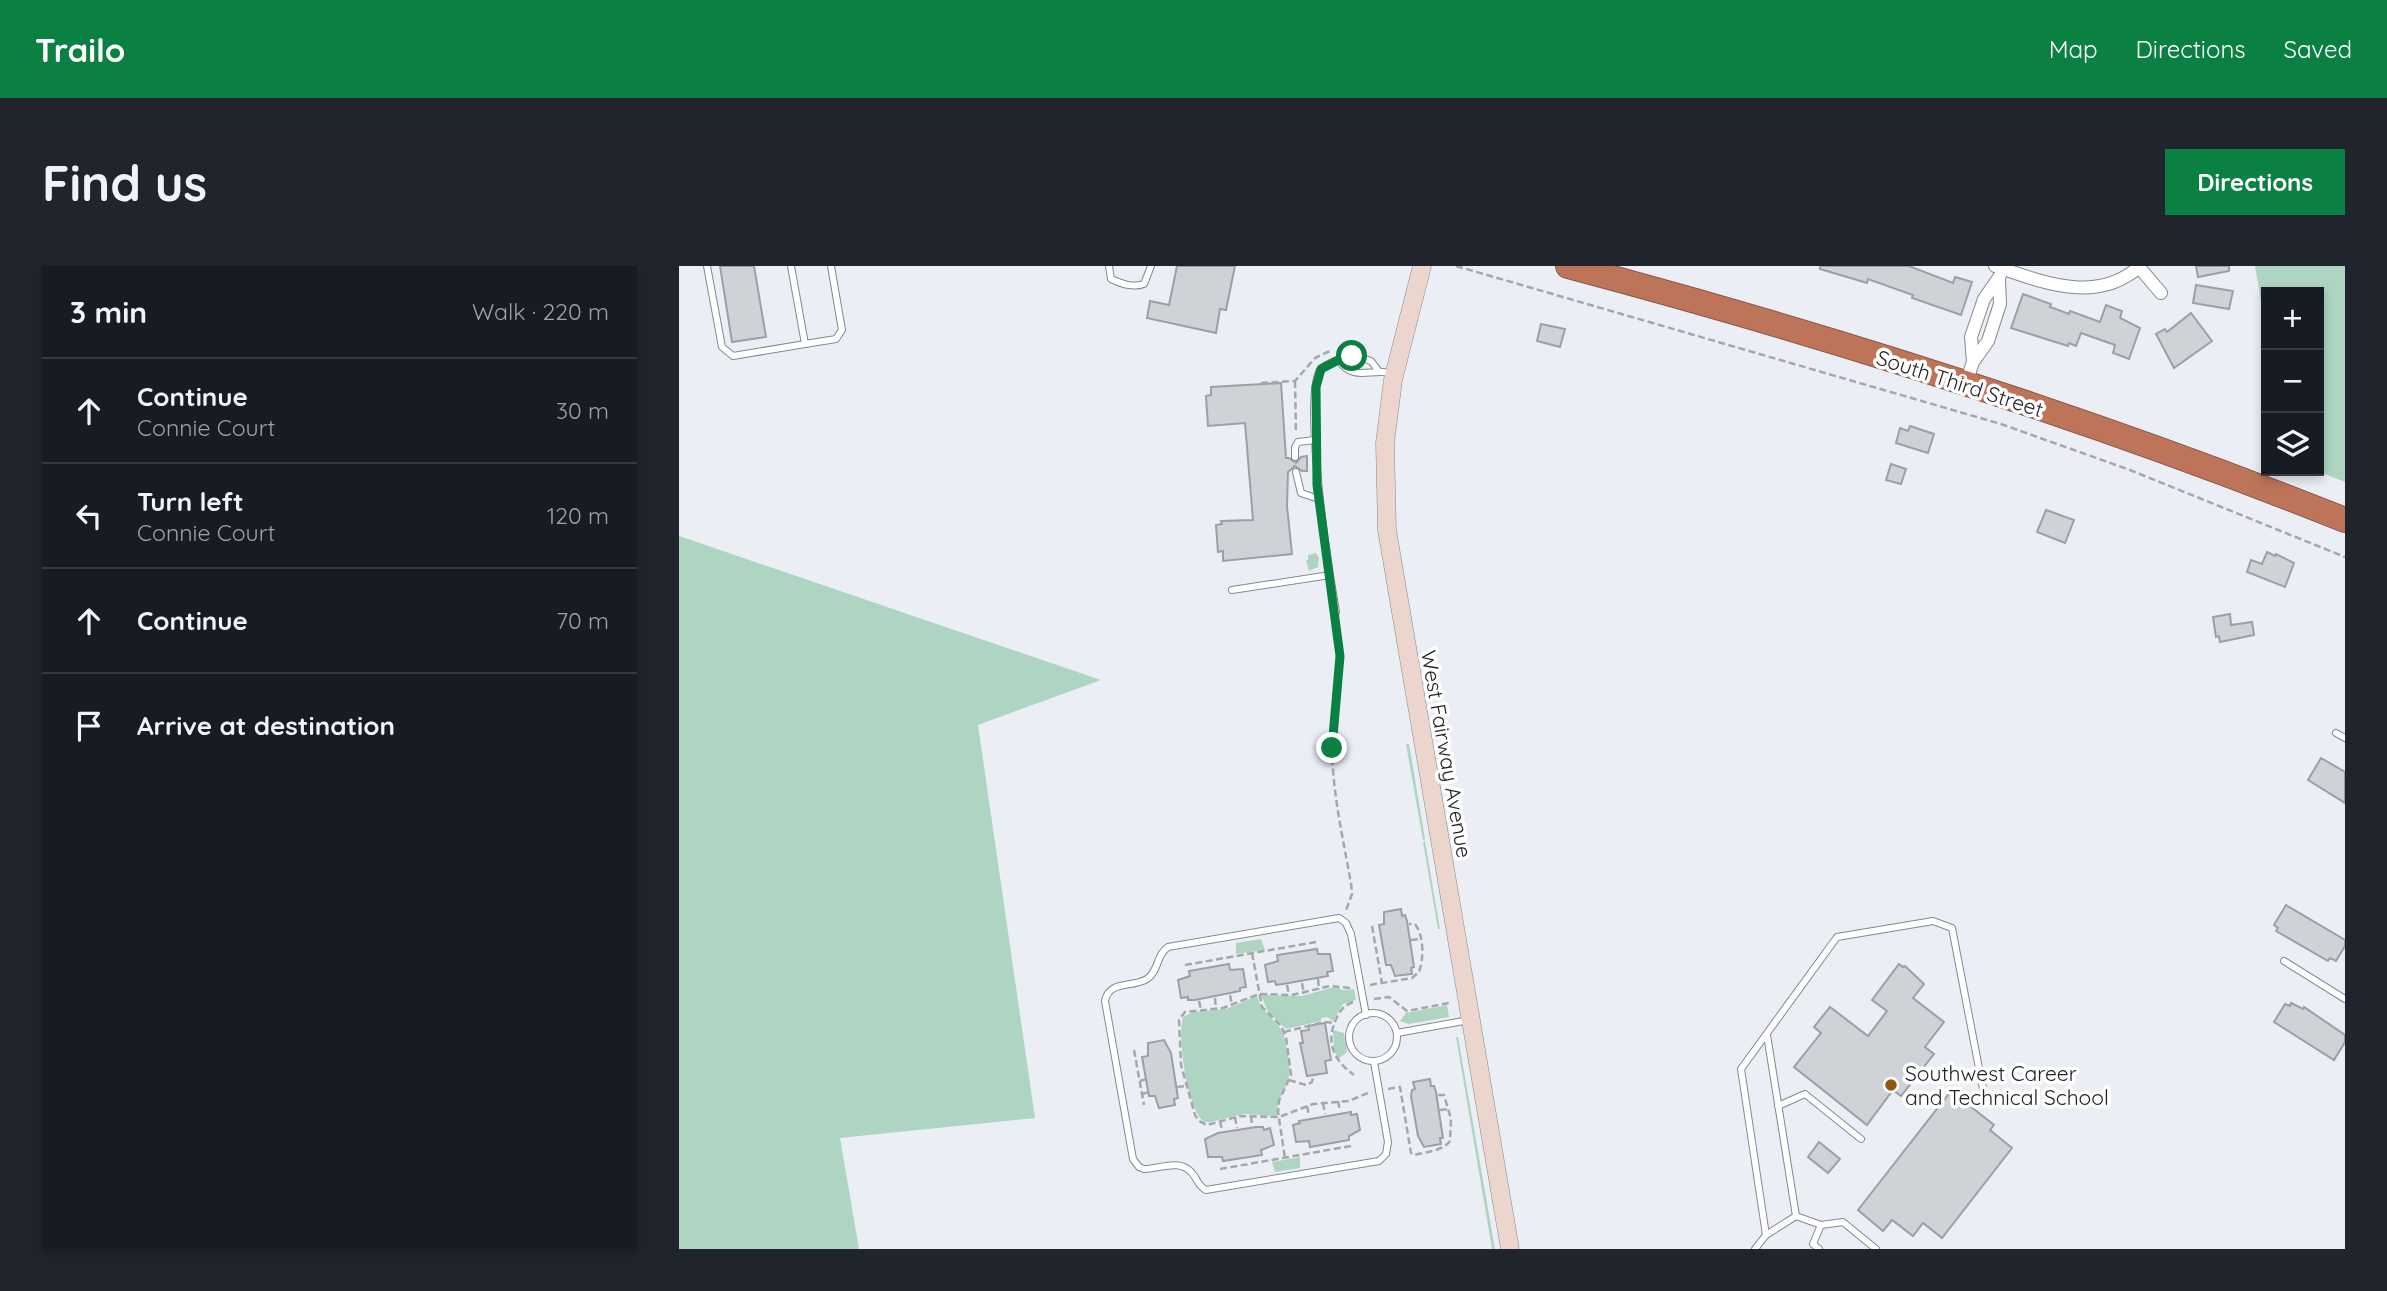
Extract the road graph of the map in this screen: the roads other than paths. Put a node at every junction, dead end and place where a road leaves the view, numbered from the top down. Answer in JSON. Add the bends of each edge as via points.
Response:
{"nodes":[{"id":1,"x":707,"y":266,"type":"edge"},
{"id":2,"x":791,"y":266,"type":"edge"},
{"id":3,"x":831,"y":266,"type":"edge"},
{"id":4,"x":1109,"y":266,"type":"edge"},
{"id":5,"x":1151,"y":266,"type":"edge"},
{"id":6,"x":1422,"y":266,"type":"edge"},
{"id":7,"x":2139,"y":267,"type":"edge"},
{"id":8,"x":1583,"y":268,"type":"edge"},
{"id":9,"x":2000,"y":270,"type":"edge"},
{"id":10,"x":2161,"y":293,"type":"dead end"},
{"id":11,"x":805,"y":344,"type":"junction"},
{"id":12,"x":1339,"y":361,"type":"junction"},
{"id":13,"x":1386,"y":372,"type":"junction"},
{"id":14,"x":1969,"y":372,"type":"junction"},
{"id":15,"x":1315,"y":440,"type":"junction"},
{"id":16,"x":1296,"y":457,"type":"dead end"},
{"id":17,"x":1296,"y":472,"type":"dead end"},
{"id":18,"x":1319,"y":499,"type":"junction"},
{"id":19,"x":2345,"y":520,"type":"edge"},
{"id":20,"x":1329,"y":575,"type":"junction"},
{"id":21,"x":1232,"y":590,"type":"dead end"},
{"id":22,"x":1336,"y":612,"type":"road end"},
{"id":23,"x":2336,"y":733,"type":"dead end"},
{"id":24,"x":2345,"y":738,"type":"edge"},
{"id":25,"x":2284,"y":961,"type":"dead end"},
{"id":26,"x":2345,"y":999,"type":"edge"},
{"id":27,"x":1366,"y":1014,"type":"junction"},
{"id":28,"x":1471,"y":1020,"type":"junction"},
{"id":29,"x":1397,"y":1033,"type":"junction"},
{"id":30,"x":1767,"y":1034,"type":"junction"},
{"id":31,"x":1374,"y":1062,"type":"junction"},
{"id":32,"x":1983,"y":1089,"type":"dead end"},
{"id":33,"x":1778,"y":1106,"type":"junction"},
{"id":34,"x":1861,"y":1139,"type":"dead end"},
{"id":35,"x":1795,"y":1216,"type":"junction"},
{"id":36,"x":1821,"y":1226,"type":"junction"},
{"id":37,"x":1766,"y":1234,"type":"junction"},
{"id":38,"x":1510,"y":1249,"type":"edge"},
{"id":39,"x":1755,"y":1249,"type":"edge"},
{"id":40,"x":1819,"y":1249,"type":"edge"},
{"id":41,"x":1876,"y":1249,"type":"edge"}],
"edges":[{"from":1,"to":11,"type":"lane","via":[[722,347],[733,356]]},
{"from":2,"to":11,"type":"lane"},
{"from":3,"to":11,"type":"lane","via":[[842,330],[836,339]]},
{"from":4,"to":5,"type":"lane","via":[[1111,279],[1137,286],[1145,284]]},
{"from":6,"to":13,"type":"street","name":"West Fairway Avenue"},
{"from":7,"to":9,"type":"street","via":[[2115,281],[2075,289]]},
{"from":7,"to":10,"type":"street"},
{"from":8,"to":14,"type":"highway","name":"South Third Street"},
{"from":9,"to":14,"type":"street","via":[[1971,337]]},
{"from":12,"to":13,"type":"lane","via":[[1356,373]]},
{"from":12,"to":13,"type":"lane","via":[[1350,356],[1371,360]]},
{"from":12,"to":15,"type":"lane","via":[[1325,366],[1317,376]]},
{"from":13,"to":28,"type":"street","name":"West Fairway Avenue","via":[[1387,530]]},
{"from":14,"to":19,"type":"highway","name":"South Third Street"},
{"from":15,"to":16,"type":"lane","via":[[1297,443]]},
{"from":15,"to":18,"type":"lane"},
{"from":17,"to":18,"type":"lane","via":[[1301,493]]},
{"from":18,"to":20,"type":"lane"},
{"from":20,"to":21,"type":"lane"},
{"from":20,"to":22,"type":"lane"},
{"from":23,"to":24,"type":"lane"},
{"from":25,"to":26,"type":"lane"},
{"from":27,"to":29,"type":"lane","via":[[1384,1016]]},
{"from":27,"to":31,"type":"lane","via":[[1353,1024],[1350,1043],[1358,1056]]},
{"from":27,"to":31,"type":"lane","via":[[1351,933],[1342,919],[1330,918],[1168,947],[1146,979],[1115,987],[1105,1001],[1133,1159],[1145,1170],[1182,1166],[1202,1189],[1374,1163],[1386,1154],[1388,1142]]},
{"from":28,"to":29,"type":"lane"},
{"from":28,"to":38,"type":"street","name":"West Fairway Avenue"},
{"from":29,"to":31,"type":"lane","via":[[1391,1053]]},
{"from":30,"to":32,"type":"lane","via":[[1837,937],[1933,921],[1952,928]]},
{"from":30,"to":33,"type":"lane"},
{"from":30,"to":37,"type":"lane","via":[[1741,1069]]},
{"from":33,"to":34,"type":"lane","via":[[1805,1094]]},
{"from":33,"to":35,"type":"lane"},
{"from":35,"to":36,"type":"lane"},
{"from":35,"to":37,"type":"lane"},
{"from":36,"to":40,"type":"lane","via":[[1813,1244]]},
{"from":36,"to":41,"type":"lane","via":[[1843,1222]]},
{"from":37,"to":39,"type":"lane"}]}
